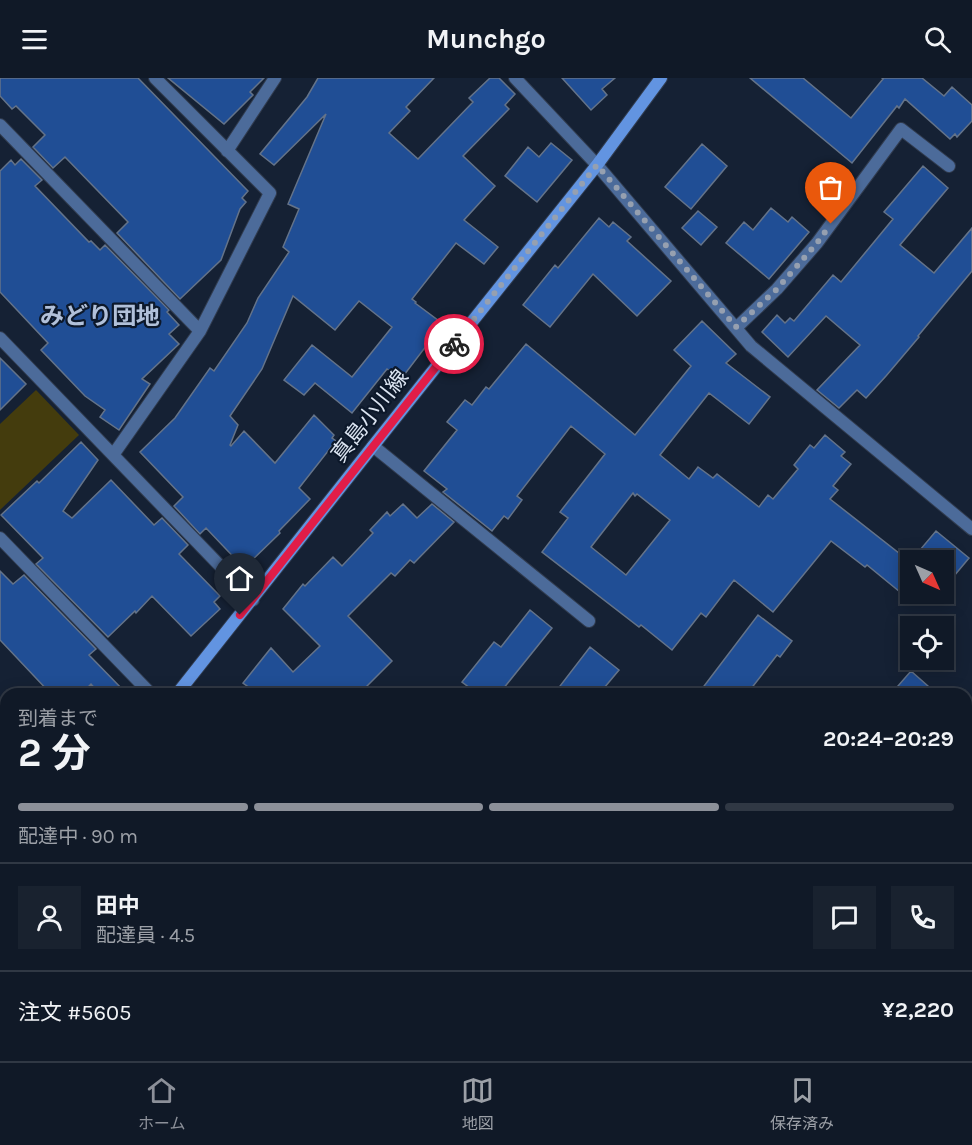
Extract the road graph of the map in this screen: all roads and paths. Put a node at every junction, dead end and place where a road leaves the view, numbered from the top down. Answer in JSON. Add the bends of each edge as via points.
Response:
{"nodes":[{"id":1,"x":155,"y":78,"type":"edge"},
{"id":2,"x":275,"y":78,"type":"edge"},
{"id":3,"x":515,"y":78,"type":"edge"},
{"id":4,"x":661,"y":78,"type":"edge"},
{"id":5,"x":0,"y":125,"type":"edge"},
{"id":6,"x":227,"y":151,"type":"junction"},
{"id":7,"x":597,"y":165,"type":"junction"},
{"id":8,"x":949,"y":166,"type":"dead end"},
{"id":9,"x":736,"y":327,"type":"junction"},
{"id":10,"x":200,"y":331,"type":"junction"},
{"id":11,"x":0,"y":338,"type":"edge"},
{"id":12,"x":373,"y":446,"type":"junction"},
{"id":13,"x":113,"y":455,"type":"junction"},
{"id":14,"x":972,"y":529,"type":"edge"},
{"id":15,"x":0,"y":538,"type":"edge"},
{"id":16,"x":253,"y":600,"type":"junction"},
{"id":17,"x":589,"y":621,"type":"dead end"},
{"id":18,"x":145,"y":688,"type":"edge"},
{"id":19,"x":182,"y":688,"type":"edge"}],
"edges":[{"from":1,"to":6,"type":"street"},
{"from":2,"to":6,"type":"street"},
{"from":3,"to":7,"type":"street"},
{"from":4,"to":7,"type":"street","name":"真島小川線"},
{"from":5,"to":10,"type":"street"},
{"from":6,"to":10,"type":"street","via":[[270,194]]},
{"from":7,"to":9,"type":"street"},
{"from":7,"to":12,"type":"street","name":"真島小川線"},
{"from":8,"to":9,"type":"street","via":[[901,129],[817,243],[777,289]]},
{"from":9,"to":14,"type":"street","via":[[751,346]]},
{"from":10,"to":13,"type":"street"},
{"from":11,"to":13,"type":"street"},
{"from":12,"to":16,"type":"street","name":"真島小川線"},
{"from":12,"to":17,"type":"street"},
{"from":13,"to":16,"type":"street"},
{"from":15,"to":18,"type":"street"},
{"from":16,"to":19,"type":"street","name":"真島小川線"}]}
